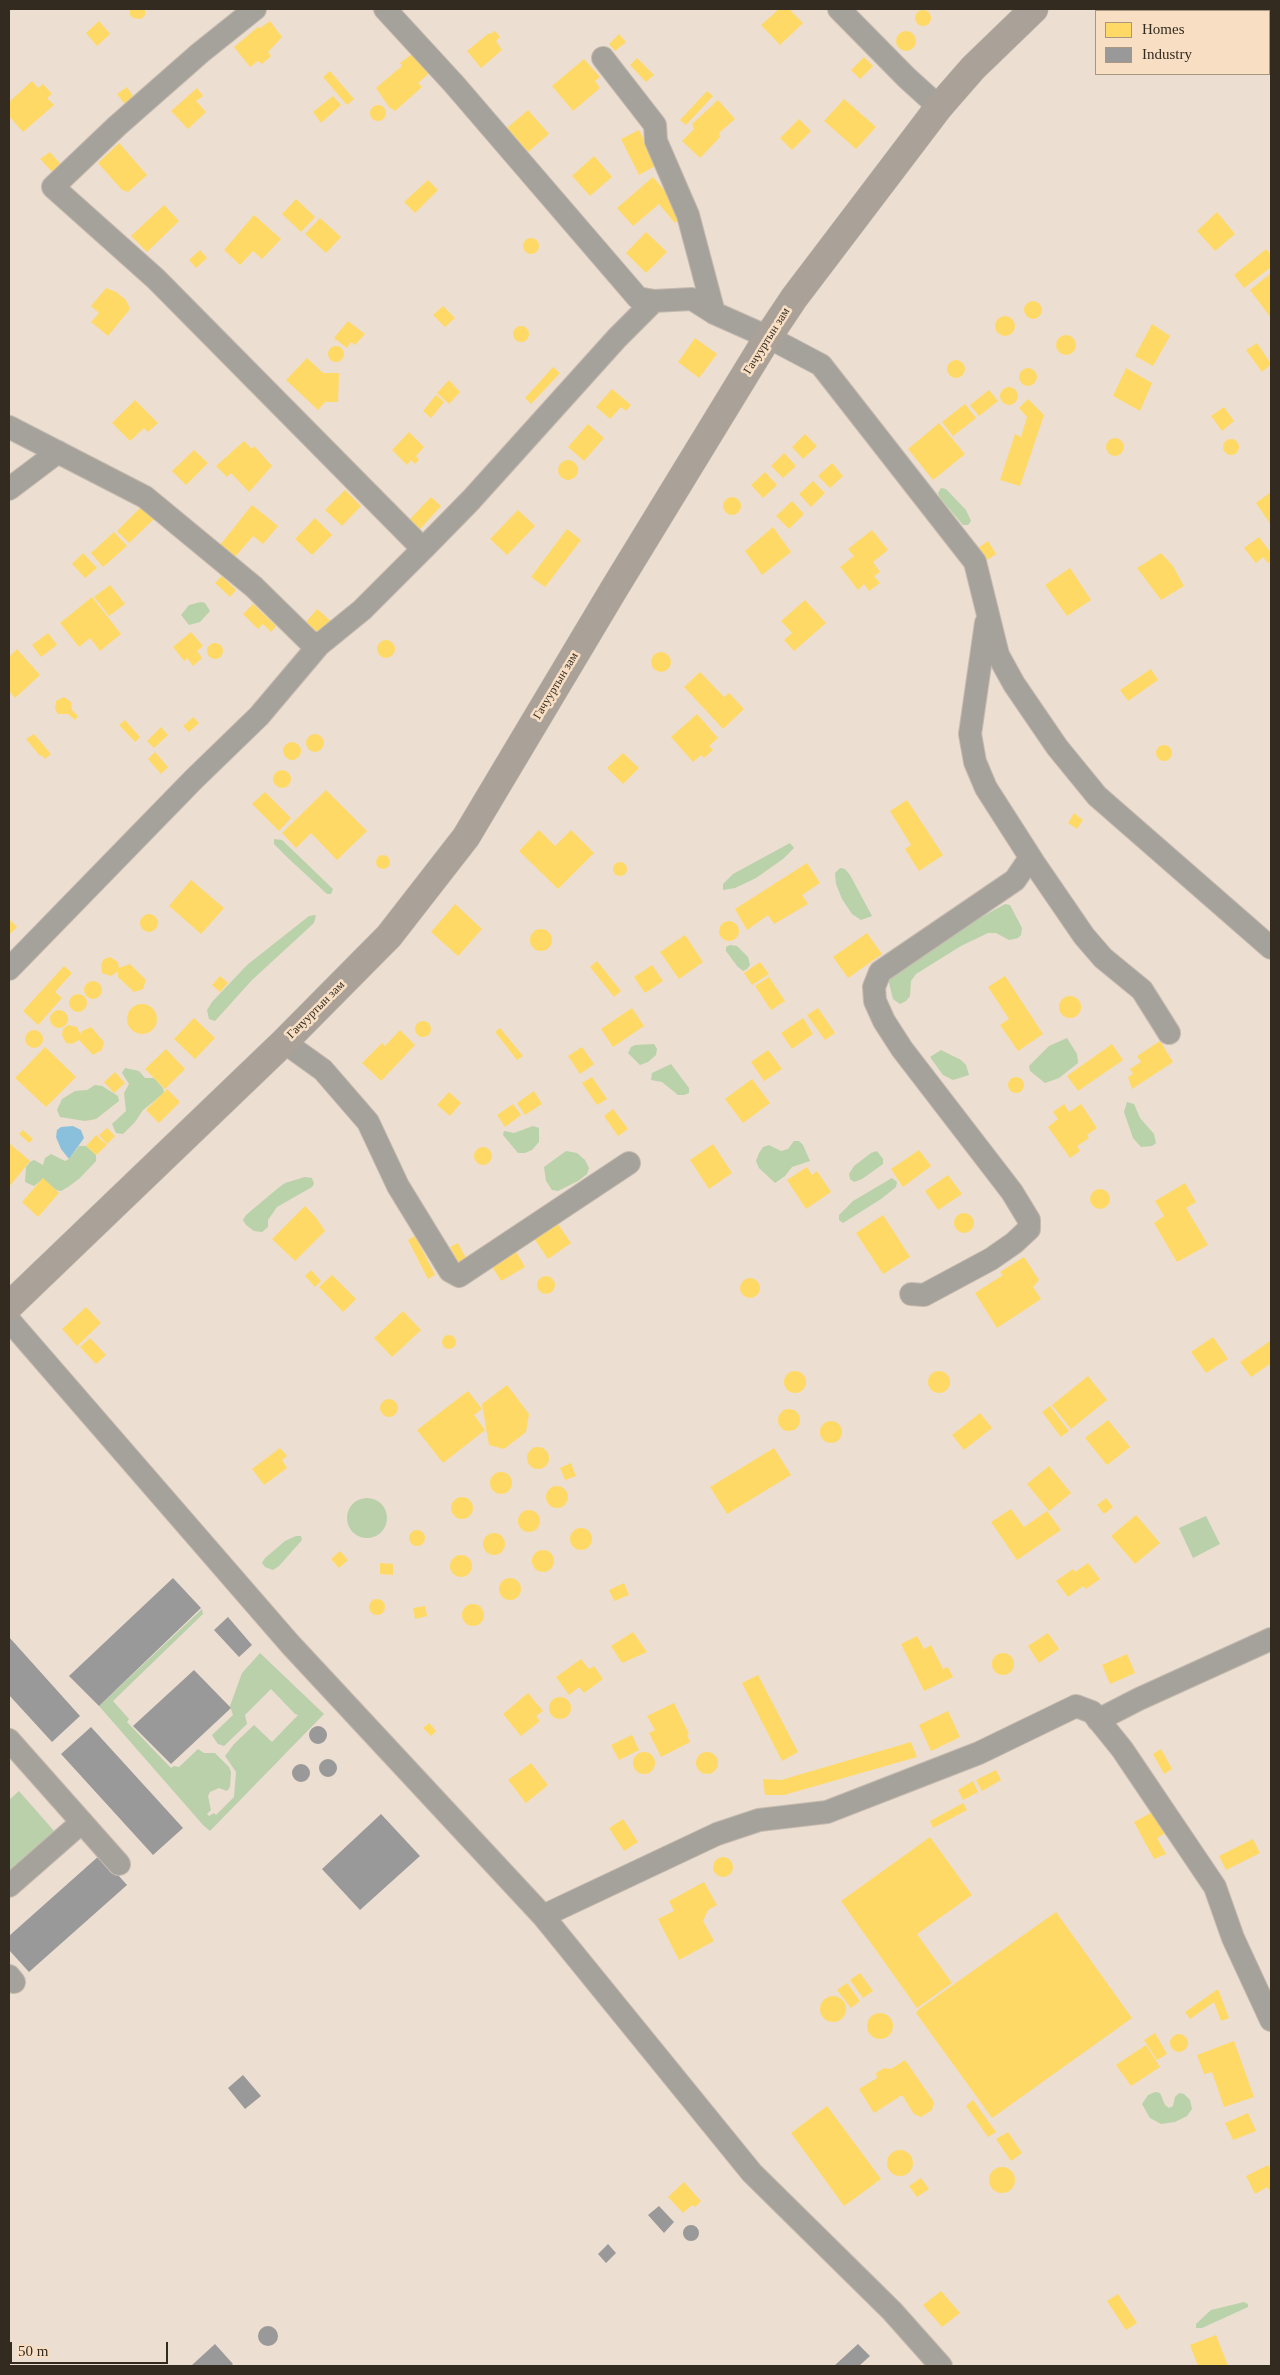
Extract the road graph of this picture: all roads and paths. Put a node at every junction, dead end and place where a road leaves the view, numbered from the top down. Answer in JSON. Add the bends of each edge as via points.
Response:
{"nodes":[{"id":1,"x":255,"y":9,"type":"edge"},
{"id":2,"x":385,"y":9,"type":"edge"},
{"id":3,"x":839,"y":9,"type":"edge"},
{"id":4,"x":1034,"y":9,"type":"edge"},
{"id":5,"x":603,"y":58,"type":"dead end"},
{"id":6,"x":939,"y":107,"type":"junction"},
{"id":7,"x":654,"y":302,"type":"junction"},
{"id":8,"x":714,"y":313,"type":"junction"},
{"id":9,"x":768,"y":337,"type":"junction"},
{"id":10,"x":9,"y":427,"type":"edge"},
{"id":11,"x":58,"y":452,"type":"junction"},
{"id":12,"x":9,"y":489,"type":"edge"},
{"id":13,"x":423,"y":549,"type":"junction"},
{"id":14,"x":987,"y":610,"type":"junction"},
{"id":15,"x":319,"y":645,"type":"junction"},
{"id":16,"x":1030,"y":858,"type":"junction"},
{"id":17,"x":1271,"y":948,"type":"edge"},
{"id":18,"x":9,"y":969,"type":"edge"},
{"id":19,"x":1169,"y":1033,"type":"dead end"},
{"id":20,"x":284,"y":1042,"type":"junction"},
{"id":21,"x":629,"y":1163,"type":"dead end"},
{"id":22,"x":911,"y":1294,"type":"dead end"},
{"id":23,"x":9,"y":1306,"type":"edge"},
{"id":24,"x":9,"y":1320,"type":"edge"},
{"id":25,"x":1271,"y":1639,"type":"edge"},
{"id":26,"x":1098,"y":1720,"type":"junction"},
{"id":27,"x":9,"y":1740,"type":"edge"},
{"id":28,"x":82,"y":1822,"type":"junction"},
{"id":29,"x":119,"y":1864,"type":"dead end"},
{"id":30,"x":9,"y":1886,"type":"edge"},
{"id":31,"x":543,"y":1916,"type":"junction"},
{"id":32,"x":1271,"y":2020,"type":"edge"},
{"id":33,"x":941,"y":2366,"type":"edge"}],
"edges":[{"from":1,"to":13,"type":"street","via":[[117,126],[53,187],[156,279]]},
{"from":2,"to":7,"type":"street","via":[[454,84],[638,298]]},
{"from":3,"to":6,"type":"street"},
{"from":4,"to":6,"type":"main road","name":"Гачууртын зам","via":[[973,68]]},
{"from":5,"to":8,"type":"street","via":[[655,125],[656,141],[688,215]]},
{"from":6,"to":9,"type":"main road","name":"Гачууртын зам"},
{"from":7,"to":8,"type":"street","via":[[692,299]]},
{"from":7,"to":13,"type":"street"},
{"from":8,"to":9,"type":"street"},
{"from":9,"to":14,"type":"street","via":[[821,365],[975,562]]},
{"from":9,"to":20,"type":"main road","name":"Гачууртын зам","via":[[466,837],[389,936]]},
{"from":10,"to":11,"type":"street"},
{"from":11,"to":12,"type":"street"},
{"from":11,"to":15,"type":"street","via":[[145,497],[254,587],[309,641]]},
{"from":13,"to":15,"type":"street","via":[[362,610]]},
{"from":14,"to":16,"type":"street","via":[[970,734],[986,788]]},
{"from":14,"to":17,"type":"street","via":[[998,655],[1014,684],[1097,796]]},
{"from":15,"to":18,"type":"street","via":[[259,716]]},
{"from":16,"to":19,"type":"street","via":[[1084,936],[1103,958],[1142,990]]},
{"from":16,"to":22,"type":"street","via":[[1015,880],[880,972],[874,987],[875,1001],[884,1021],[902,1049],[1012,1192],[1029,1220],[1029,1229],[991,1259],[924,1295]]},
{"from":20,"to":21,"type":"street","via":[[323,1070],[368,1122],[398,1186],[450,1271],[460,1276]]},
{"from":20,"to":23,"type":"main road","name":"Гачууртын зам"},
{"from":24,"to":31,"type":"street","via":[[290,1644]]},
{"from":25,"to":26,"type":"street"},
{"from":26,"to":31,"type":"street","via":[[1092,1712],[1076,1706],[979,1753],[827,1812],[759,1820],[717,1834]]},
{"from":26,"to":32,"type":"street","via":[[1156,1797],[1215,1887],[1233,1938]]},
{"from":27,"to":28,"type":"street"},
{"from":28,"to":29,"type":"street"},
{"from":28,"to":30,"type":"street"},
{"from":31,"to":33,"type":"street","via":[[752,2173],[892,2311]]}]}
